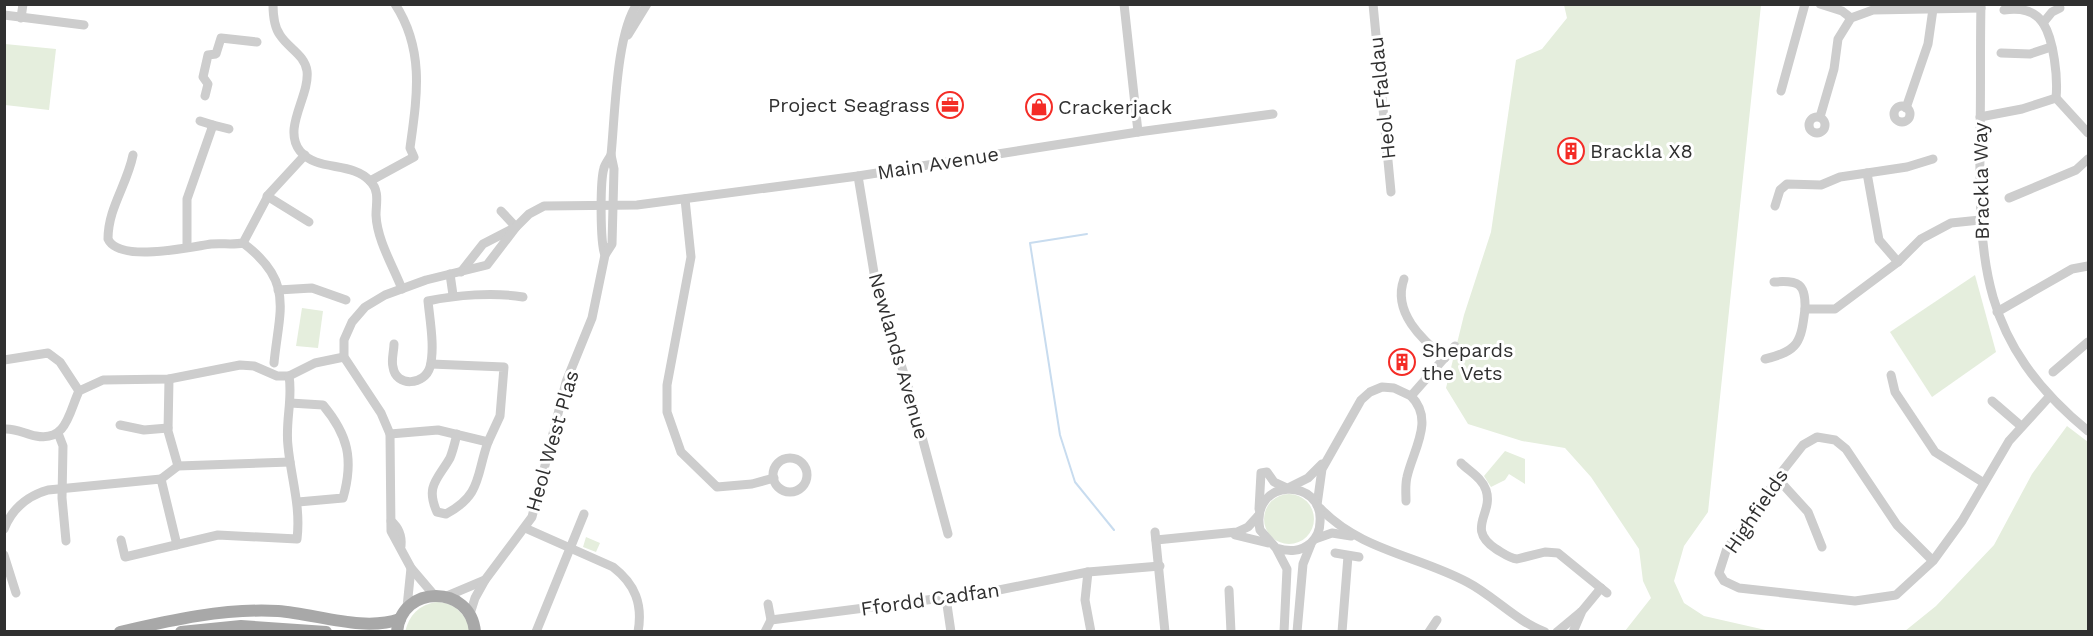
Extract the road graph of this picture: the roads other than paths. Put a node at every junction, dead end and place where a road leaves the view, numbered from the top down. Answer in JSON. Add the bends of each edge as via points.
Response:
{"nodes":[{"id":1,"x":22,"y":4,"type":"edge"},
{"id":2,"x":273,"y":4,"type":"edge"},
{"id":3,"x":395,"y":4,"type":"edge"},
{"id":4,"x":637,"y":4,"type":"edge"},
{"id":5,"x":647,"y":4,"type":"edge"},
{"id":6,"x":1124,"y":4,"type":"edge"},
{"id":7,"x":1373,"y":4,"type":"edge"},
{"id":8,"x":1805,"y":4,"type":"edge"},
{"id":9,"x":1820,"y":4,"type":"edge"},
{"id":10,"x":1981,"y":6,"type":"edge"},
{"id":11,"x":2060,"y":8,"type":"dead end"},
{"id":12,"x":1934,"y":9,"type":"junction"},
{"id":13,"x":2004,"y":10,"type":"dead end"},
{"id":14,"x":4,"y":15,"type":"edge"},
{"id":15,"x":21,"y":18,"type":"junction"},
{"id":16,"x":1851,"y":18,"type":"junction"},
{"id":17,"x":2043,"y":23,"type":"junction"},
{"id":18,"x":84,"y":25,"type":"dead end"},
{"id":19,"x":625,"y":40,"type":"junction"},
{"id":20,"x":257,"y":42,"type":"dead end"},
{"id":21,"x":2051,"y":48,"type":"junction"},
{"id":22,"x":2001,"y":53,"type":"dead end"},
{"id":23,"x":1781,"y":90,"type":"dead end"},
{"id":24,"x":206,"y":96,"type":"dead end"},
{"id":25,"x":2056,"y":98,"type":"junction"},
{"id":26,"x":1906,"y":108,"type":"dead end"},
{"id":27,"x":1273,"y":114,"type":"dead end"},
{"id":28,"x":1820,"y":117,"type":"dead end"},
{"id":29,"x":1980,"y":117,"type":"junction"},
{"id":30,"x":200,"y":121,"type":"dead end"},
{"id":31,"x":213,"y":125,"type":"junction"},
{"id":32,"x":229,"y":129,"type":"dead end"},
{"id":33,"x":1138,"y":132,"type":"junction"},
{"id":34,"x":2088,"y":133,"type":"edge"},
{"id":35,"x":133,"y":155,"type":"dead end"},
{"id":36,"x":305,"y":155,"type":"junction"},
{"id":37,"x":611,"y":155,"type":"junction"},
{"id":38,"x":1933,"y":159,"type":"dead end"},
{"id":39,"x":2088,"y":159,"type":"edge"},
{"id":40,"x":1867,"y":173,"type":"junction"},
{"id":41,"x":858,"y":176,"type":"junction"},
{"id":42,"x":370,"y":181,"type":"junction"},
{"id":43,"x":1391,"y":192,"type":"dead end"},
{"id":44,"x":267,"y":196,"type":"junction"},
{"id":45,"x":2008,"y":198,"type":"dead end"},
{"id":46,"x":685,"y":199,"type":"junction"},
{"id":47,"x":603,"y":206,"type":"junction"},
{"id":48,"x":614,"y":206,"type":"junction"},
{"id":49,"x":1775,"y":206,"type":"dead end"},
{"id":50,"x":501,"y":211,"type":"dead end"},
{"id":51,"x":1980,"y":220,"type":"junction"},
{"id":52,"x":309,"y":222,"type":"dead end"},
{"id":53,"x":516,"y":227,"type":"junction"},
{"id":54,"x":243,"y":243,"type":"junction"},
{"id":55,"x":187,"y":247,"type":"junction"},
{"id":56,"x":605,"y":255,"type":"junction"},
{"id":57,"x":1898,"y":262,"type":"junction"},
{"id":58,"x":2088,"y":266,"type":"edge"},
{"id":59,"x":455,"y":273,"type":"junction"},
{"id":60,"x":1404,"y":279,"type":"dead end"},
{"id":61,"x":1773,"y":282,"type":"dead end"},
{"id":62,"x":402,"y":289,"type":"junction"},
{"id":63,"x":278,"y":290,"type":"junction"},
{"id":64,"x":453,"y":295,"type":"junction"},
{"id":65,"x":523,"y":297,"type":"dead end"},
{"id":66,"x":346,"y":300,"type":"dead end"},
{"id":67,"x":1805,"y":309,"type":"junction"},
{"id":68,"x":1997,"y":312,"type":"junction"},
{"id":69,"x":2088,"y":342,"type":"edge"},
{"id":70,"x":394,"y":344,"type":"dead end"},
{"id":71,"x":1455,"y":346,"type":"dead end"},
{"id":72,"x":344,"y":357,"type":"junction"},
{"id":73,"x":1445,"y":358,"type":"junction"},
{"id":74,"x":1765,"y":359,"type":"dead end"},
{"id":75,"x":4,"y":360,"type":"edge"},
{"id":76,"x":274,"y":363,"type":"dead end"},
{"id":77,"x":431,"y":364,"type":"junction"},
{"id":78,"x":2053,"y":372,"type":"dead end"},
{"id":79,"x":1891,"y":375,"type":"dead end"},
{"id":80,"x":289,"y":376,"type":"junction"},
{"id":81,"x":169,"y":379,"type":"junction"},
{"id":82,"x":79,"y":391,"type":"junction"},
{"id":83,"x":1411,"y":396,"type":"junction"},
{"id":84,"x":2049,"y":397,"type":"junction"},
{"id":85,"x":1992,"y":401,"type":"dead end"},
{"id":86,"x":290,"y":403,"type":"junction"},
{"id":87,"x":120,"y":425,"type":"dead end"},
{"id":88,"x":2021,"y":426,"type":"junction"},
{"id":89,"x":168,"y":428,"type":"junction"},
{"id":90,"x":4,"y":429,"type":"edge"},
{"id":91,"x":2088,"y":431,"type":"edge"},
{"id":92,"x":58,"y":433,"type":"junction"},
{"id":93,"x":390,"y":434,"type":"junction"},
{"id":94,"x":457,"y":434,"type":"junction"},
{"id":95,"x":488,"y":442,"type":"junction"},
{"id":96,"x":1325,"y":460,"type":"junction"},
{"id":97,"x":290,"y":462,"type":"junction"},
{"id":98,"x":178,"y":466,"type":"junction"},
{"id":99,"x":1462,"y":469,"type":"dead end"},
{"id":100,"x":774,"y":478,"type":"dead end"},
{"id":101,"x":1777,"y":478,"type":"junction"},
{"id":102,"x":161,"y":479,"type":"junction"},
{"id":103,"x":1984,"y":483,"type":"junction"},
{"id":104,"x":1287,"y":488,"type":"junction"},
{"id":105,"x":62,"y":489,"type":"junction"},
{"id":106,"x":1395,"y":490,"type":"dead end"},
{"id":107,"x":1406,"y":490,"type":"junction"},
{"id":108,"x":1406,"y":501,"type":"dead end"},
{"id":109,"x":298,"y":502,"type":"junction"},
{"id":110,"x":1318,"y":506,"type":"junction"},
{"id":111,"x":584,"y":514,"type":"dead end"},
{"id":112,"x":1259,"y":514,"type":"junction"},
{"id":113,"x":525,"y":528,"type":"junction"},
{"id":114,"x":4,"y":530,"type":"edge"},
{"id":115,"x":948,"y":534,"type":"dead end"},
{"id":116,"x":1230,"y":534,"type":"junction"},
{"id":117,"x":1356,"y":537,"type":"junction"},
{"id":118,"x":122,"y":540,"type":"dead end"},
{"id":119,"x":66,"y":541,"type":"dead end"},
{"id":120,"x":1313,"y":541,"type":"junction"},
{"id":121,"x":177,"y":545,"type":"junction"},
{"id":122,"x":1273,"y":546,"type":"junction"},
{"id":123,"x":1822,"y":547,"type":"dead end"},
{"id":124,"x":571,"y":549,"type":"junction"},
{"id":125,"x":1335,"y":554,"type":"dead end"},
{"id":126,"x":4,"y":555,"type":"edge"},
{"id":127,"x":1348,"y":555,"type":"junction"},
{"id":128,"x":1359,"y":557,"type":"dead end"},
{"id":129,"x":1933,"y":561,"type":"junction"},
{"id":130,"x":1160,"y":566,"type":"junction"},
{"id":131,"x":411,"y":567,"type":"junction"},
{"id":132,"x":1088,"y":572,"type":"junction"},
{"id":133,"x":485,"y":580,"type":"junction"},
{"id":134,"x":1229,"y":590,"type":"dead end"},
{"id":135,"x":16,"y":593,"type":"dead end"},
{"id":136,"x":434,"y":595,"type":"junction"},
{"id":137,"x":447,"y":596,"type":"junction"},
{"id":138,"x":946,"y":598,"type":"junction"},
{"id":139,"x":768,"y":604,"type":"dead end"},
{"id":140,"x":407,"y":607,"type":"junction"},
{"id":141,"x":1582,"y":611,"type":"junction"},
{"id":142,"x":471,"y":614,"type":"junction"},
{"id":143,"x":1517,"y":617,"type":"junction"},
{"id":144,"x":771,"y":620,"type":"junction"},
{"id":145,"x":1422,"y":620,"type":"dead end"},
{"id":146,"x":399,"y":625,"type":"edge"},
{"id":147,"x":1432,"y":626,"type":"edge"},
{"id":148,"x":476,"y":630,"type":"edge"},
{"id":149,"x":120,"y":632,"type":"edge"},
{"id":150,"x":181,"y":632,"type":"edge"},
{"id":151,"x":326,"y":632,"type":"edge"},
{"id":152,"x":536,"y":632,"type":"edge"},
{"id":153,"x":638,"y":632,"type":"edge"},
{"id":154,"x":765,"y":632,"type":"edge"},
{"id":155,"x":951,"y":632,"type":"edge"},
{"id":156,"x":1091,"y":632,"type":"edge"},
{"id":157,"x":1165,"y":632,"type":"edge"},
{"id":158,"x":1231,"y":632,"type":"edge"},
{"id":159,"x":1284,"y":632,"type":"edge"},
{"id":160,"x":1297,"y":632,"type":"edge"},
{"id":161,"x":1342,"y":632,"type":"edge"},
{"id":162,"x":1528,"y":632,"type":"edge"},
{"id":163,"x":1545,"y":632,"type":"edge"},
{"id":164,"x":1557,"y":632,"type":"edge"},
{"id":165,"x":1573,"y":632,"type":"edge"}],
"edges":[{"from":1,"to":15,"type":"street"},
{"from":2,"to":36,"type":"street","via":[[280,37],[306,66],[308,74],[294,135]]},
{"from":3,"to":42,"type":"street","via":[[412,36],[417,62],[410,147],[414,157]]},
{"from":4,"to":19,"type":"street","name":"Heol West Plas","via":[[629,16]]},
{"from":5,"to":19,"type":"street","name":"Heol West Plas"},
{"from":6,"to":33,"type":"street"},
{"from":7,"to":43,"type":"street","name":"Heol Ffaldau"},
{"from":8,"to":23,"type":"street"},
{"from":9,"to":16,"type":"street"},
{"from":10,"to":12,"type":"street"},
{"from":10,"to":29,"type":"street","name":"Brackla Way"},
{"from":11,"to":17,"type":"street"},
{"from":12,"to":16,"type":"street","via":[[1873,10]]},
{"from":12,"to":26,"type":"street","via":[[1928,44]]},
{"from":13,"to":17,"type":"street","via":[[2030,12]]},
{"from":14,"to":15,"type":"street"},
{"from":15,"to":18,"type":"street"},
{"from":16,"to":28,"type":"street","via":[[1838,39]]},
{"from":17,"to":21,"type":"street"},
{"from":19,"to":37,"type":"street","name":"Heol West Plas"},
{"from":20,"to":24,"type":"street","via":[[221,38],[216,54],[208,55],[203,77],[208,84]]},
{"from":21,"to":22,"type":"street","via":[[2030,54]]},
{"from":21,"to":25,"type":"street","via":[[2058,78]]},
{"from":25,"to":29,"type":"street","via":[[2022,110]]},
{"from":25,"to":34,"type":"street"},
{"from":27,"to":33,"type":"street","name":"Main Avenue"},
{"from":29,"to":51,"type":"street","name":"Brackla Way"},
{"from":30,"to":31,"type":"street"},
{"from":31,"to":32,"type":"street"},
{"from":31,"to":55,"type":"street","via":[[187,199]]},
{"from":33,"to":41,"type":"street","name":"Main Avenue"},
{"from":35,"to":55,"type":"street","via":[[109,218],[110,244],[153,252]]},
{"from":36,"to":42,"type":"street","via":[[358,172]]},
{"from":36,"to":44,"type":"street"},
{"from":37,"to":47,"type":"street","name":"Heol West Plas","via":[[604,168]]},
{"from":37,"to":48,"type":"street","name":"Heol West Plas"},
{"from":38,"to":40,"type":"street"},
{"from":39,"to":45,"type":"street","via":[[2076,170]]},
{"from":40,"to":49,"type":"street","via":[[1821,185],[1787,184],[1780,190]]},
{"from":40,"to":57,"type":"street","via":[[1879,240]]},
{"from":41,"to":46,"type":"street","name":"Main Avenue"},
{"from":41,"to":115,"type":"street","name":"Newlands Avenue","via":[[876,285]]},
{"from":42,"to":62,"type":"street","via":[[376,190],[379,230]]},
{"from":44,"to":52,"type":"street"},
{"from":44,"to":54,"type":"street"},
{"from":46,"to":48,"type":"street","name":"Main Avenue"},
{"from":46,"to":100,"type":"street","via":[[691,258],[667,385],[667,412],[681,452],[717,488]]},
{"from":47,"to":48,"type":"street","name":"Main Avenue"},
{"from":47,"to":53,"type":"street","name":"Main Avenue","via":[[544,206]]},
{"from":47,"to":56,"type":"street","name":"Heol West Plas","via":[[601,244]]},
{"from":48,"to":56,"type":"street","name":"Heol West Plas","via":[[612,244]]},
{"from":50,"to":53,"type":"street"},
{"from":51,"to":57,"type":"street","via":[[1951,223],[1921,239]]},
{"from":51,"to":68,"type":"street","name":"Brackla Way","via":[[1982,250]]},
{"from":53,"to":59,"type":"street","via":[[483,244]]},
{"from":53,"to":59,"type":"street","via":[[487,265]]},
{"from":54,"to":55,"type":"street"},
{"from":54,"to":63,"type":"street","via":[[265,262]]},
{"from":56,"to":113,"type":"street","name":"Heol West Plas","via":[[597,301],[566,382],[532,517]]},
{"from":57,"to":67,"type":"street","via":[[1834,309]]},
{"from":58,"to":68,"type":"street","via":[[2072,269]]},
{"from":59,"to":62,"type":"street"},
{"from":59,"to":64,"type":"street"},
{"from":60,"to":73,"type":"street","via":[[1401,295],[1416,333]]},
{"from":61,"to":67,"type":"street","via":[[1790,281],[1800,286],[1805,293]]},
{"from":62,"to":72,"type":"street","via":[[365,307],[352,321],[344,340]]},
{"from":63,"to":66,"type":"street","via":[[312,288]]},
{"from":63,"to":76,"type":"street","via":[[282,320]]},
{"from":64,"to":65,"type":"street"},
{"from":64,"to":77,"type":"street","via":[[428,301]]},
{"from":67,"to":74,"type":"street","via":[[1795,348]]},
{"from":68,"to":84,"type":"street","name":"Brackla Way","via":[[2010,342]]},
{"from":69,"to":78,"type":"street"},
{"from":70,"to":77,"type":"street","via":[[393,369],[398,376],[418,382],[427,375]]},
{"from":71,"to":73,"type":"street"},
{"from":72,"to":80,"type":"street","via":[[315,363]]},
{"from":72,"to":93,"type":"street","via":[[381,413]]},
{"from":73,"to":83,"type":"street"},
{"from":75,"to":82,"type":"street","via":[[48,353],[60,362]]},
{"from":77,"to":95,"type":"street","via":[[504,367],[500,416]]},
{"from":79,"to":103,"type":"street","via":[[1894,392],[1935,452]]},
{"from":80,"to":81,"type":"street","via":[[240,365]]},
{"from":80,"to":86,"type":"street"},
{"from":81,"to":82,"type":"street","via":[[103,380]]},
{"from":81,"to":89,"type":"street"},
{"from":82,"to":92,"type":"street"},
{"from":83,"to":96,"type":"street","via":[[1388,387],[1365,395]]},
{"from":83,"to":107,"type":"street","via":[[1422,422]]},
{"from":84,"to":88,"type":"street","name":"Highfields"},
{"from":84,"to":91,"type":"street","name":"Brackla Way"},
{"from":85,"to":88,"type":"street"},
{"from":86,"to":97,"type":"street"},
{"from":86,"to":109,"type":"street","via":[[323,405],[344,435],[348,449],[343,498]]},
{"from":87,"to":89,"type":"street","via":[[144,430]]},
{"from":88,"to":103,"type":"street","name":"Highfields"},
{"from":89,"to":98,"type":"street"},
{"from":90,"to":92,"type":"street","via":[[42,437]]},
{"from":92,"to":105,"type":"street","via":[[63,446]]},
{"from":93,"to":94,"type":"street","via":[[438,430]]},
{"from":93,"to":131,"type":"street","via":[[392,521]]},
{"from":94,"to":95,"type":"street"},
{"from":94,"to":95,"type":"street","via":[[451,456],[434,481],[431,499],[437,512],[446,514],[463,505],[479,480]]},
{"from":96,"to":104,"type":"street","via":[[1308,478]]},
{"from":96,"to":110,"type":"street","via":[[1318,480]]},
{"from":97,"to":98,"type":"street"},
{"from":97,"to":109,"type":"street"},
{"from":98,"to":102,"type":"street"},
{"from":99,"to":141,"type":"street","via":[[1481,481],[1487,492],[1481,525],[1490,544],[1517,560],[1545,552],[1558,553],[1604,590]]},
{"from":101,"to":123,"type":"street","via":[[1809,512]]},
{"from":101,"to":129,"type":"street","name":"Highfields","via":[[1803,445],[1817,437],[1835,440],[1846,448],[1897,525]]},
{"from":101,"to":129,"type":"street","name":"Highfields","via":[[1753,517],[1726,548],[1719,573],[1724,581],[1739,588],[1785,594],[1855,601],[1879,599],[1896,595]]},
{"from":102,"to":105,"type":"street"},
{"from":102,"to":121,"type":"street"},
{"from":103,"to":129,"type":"street","name":"Highfields"},
{"from":104,"to":110,"type":"street","via":[[1306,493]]},
{"from":104,"to":112,"type":"street","via":[[1269,495]]},
{"from":104,"to":112,"type":"street","via":[[1274,482],[1267,472],[1260,473]]},
{"from":105,"to":114,"type":"street","via":[[32,495]]},
{"from":105,"to":119,"type":"street"},
{"from":106,"to":107,"type":"street"},
{"from":107,"to":108,"type":"street"},
{"from":109,"to":121,"type":"street","via":[[297,538],[218,535]]},
{"from":110,"to":117,"type":"street","via":[[1334,523]]},
{"from":110,"to":120,"type":"street","via":[[1320,526]]},
{"from":111,"to":124,"type":"street"},
{"from":112,"to":116,"type":"street","via":[[1248,527]]},
{"from":112,"to":122,"type":"street","via":[[1260,530]]},
{"from":113,"to":124,"type":"street"},
{"from":113,"to":133,"type":"street","name":"Heol West Plas"},
{"from":116,"to":122,"type":"street"},
{"from":116,"to":130,"type":"street","via":[[1156,536]]},
{"from":117,"to":120,"type":"street","via":[[1332,533]]},
{"from":117,"to":143,"type":"street","via":[[1462,579]]},
{"from":118,"to":121,"type":"street","via":[[125,557]]},
{"from":120,"to":122,"type":"street","via":[[1296,551]]},
{"from":120,"to":160,"type":"street","via":[[1303,564]]},
{"from":122,"to":159,"type":"street","via":[[1288,574]]},
{"from":124,"to":152,"type":"street"},
{"from":124,"to":153,"type":"street","via":[[625,576],[640,607]]},
{"from":125,"to":127,"type":"street"},
{"from":126,"to":135,"type":"street"},
{"from":127,"to":128,"type":"street"},
{"from":127,"to":161,"type":"street"},
{"from":130,"to":132,"type":"street","name":"Ffordd Cadfan"},
{"from":130,"to":157,"type":"street"},
{"from":131,"to":136,"type":"street"},
{"from":131,"to":140,"type":"street"},
{"from":132,"to":138,"type":"street","name":"Ffordd Cadfan"},
{"from":132,"to":156,"type":"street","via":[[1085,600]]},
{"from":133,"to":137,"type":"street","name":"Heol West Plas"},
{"from":133,"to":142,"type":"street","name":"Heol West Plas"},
{"from":134,"to":158,"type":"street"},
{"from":136,"to":137,"type":"main road"},
{"from":136,"to":140,"type":"main road"},
{"from":137,"to":142,"type":"main road"},
{"from":138,"to":144,"type":"street","name":"Ffordd Cadfan"},
{"from":138,"to":155,"type":"street"},
{"from":139,"to":144,"type":"street"},
{"from":140,"to":146,"type":"main road"},
{"from":141,"to":164,"type":"street"},
{"from":141,"to":165,"type":"street"},
{"from":142,"to":148,"type":"main road"},
{"from":143,"to":162,"type":"street"},
{"from":143,"to":163,"type":"street"},
{"from":144,"to":154,"type":"street"},
{"from":145,"to":147,"type":"street"},
{"from":146,"to":149,"type":"main road","via":[[277,611],[232,612]]},
{"from":150,"to":151,"type":"main road","via":[[272,626]]}]}
